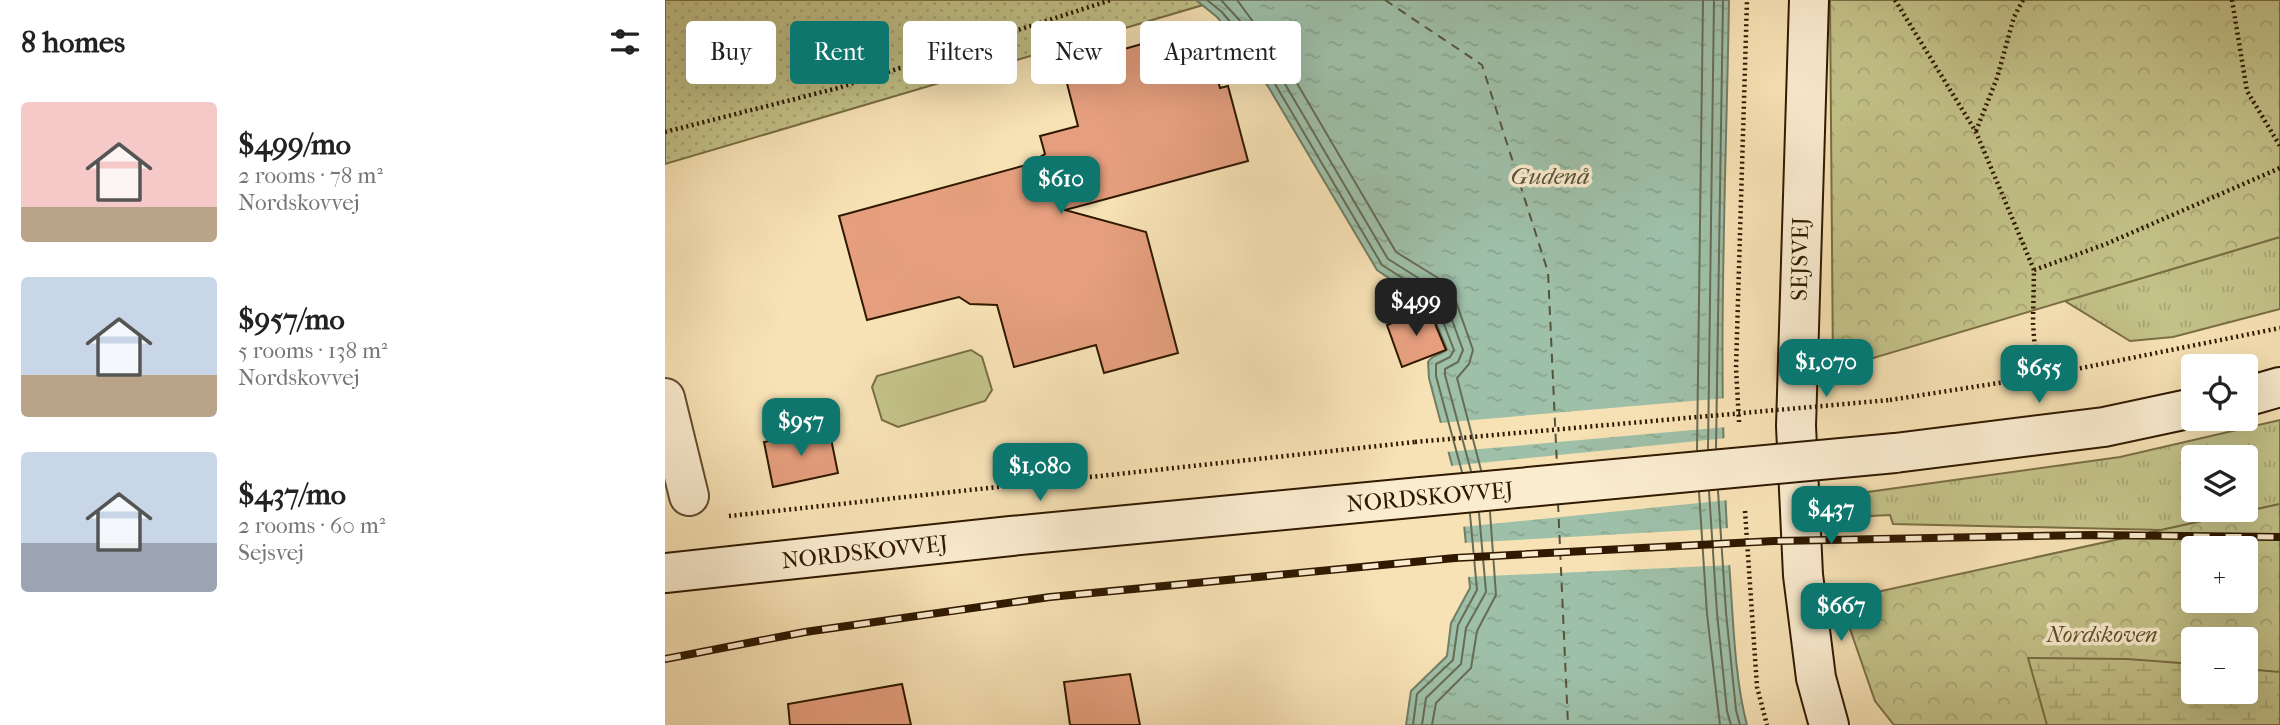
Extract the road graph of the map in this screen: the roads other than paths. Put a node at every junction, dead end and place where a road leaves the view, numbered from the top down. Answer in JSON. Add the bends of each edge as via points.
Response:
{"nodes":[{"id":1,"x":1809,"y":0,"type":"edge"},
{"id":2,"x":2280,"y":387,"type":"edge"},
{"id":3,"x":2258,"y":393,"type":"edge"},
{"id":4,"x":665,"y":398,"type":"edge"},
{"id":5,"x":2181,"y":411,"type":"edge"},
{"id":6,"x":689,"y":496,"type":"dead end"},
{"id":7,"x":665,"y":573,"type":"edge"},
{"id":8,"x":1829,"y":725,"type":"edge"}],
"edges":[{"from":1,"to":8,"type":"street","name":"SEJSVEJ","via":[[1796,426],[1803,575],[1816,678]]},
{"from":2,"to":3,"type":"street"},
{"from":4,"to":6,"type":"street"},
{"from":5,"to":7,"type":"street","name":"NORDSKOVVEJ","bridge":true,"via":[[2104,428],[1895,453]]}]}
